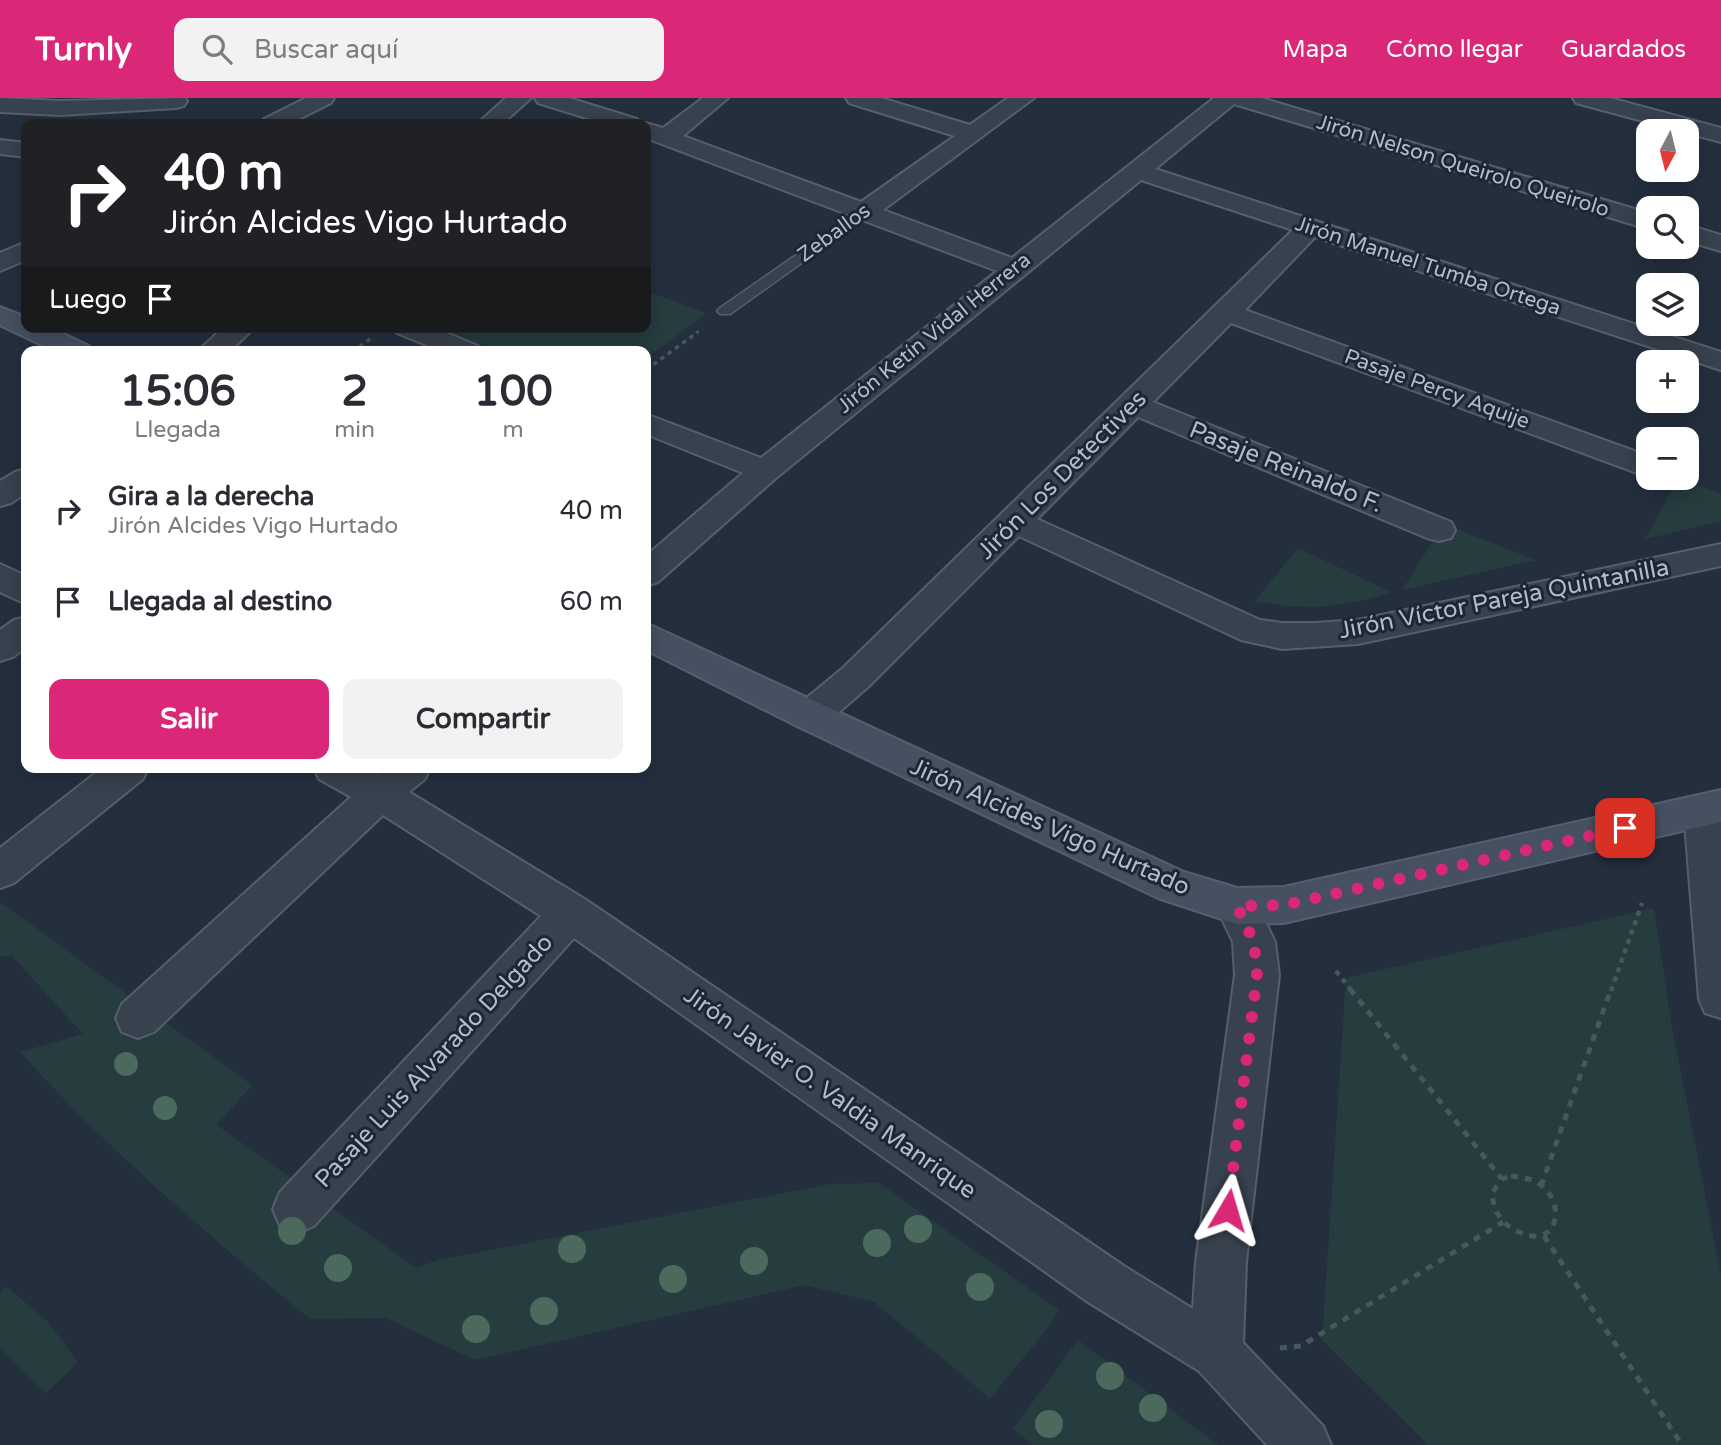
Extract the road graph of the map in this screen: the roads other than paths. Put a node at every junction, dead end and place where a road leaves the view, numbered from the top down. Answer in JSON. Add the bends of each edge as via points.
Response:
{"nodes":[{"id":1,"x":7,"y":98,"type":"edge"},
{"id":2,"x":323,"y":98,"type":"edge"},
{"id":3,"x":520,"y":98,"type":"edge"},
{"id":4,"x":547,"y":98,"type":"edge"},
{"id":5,"x":718,"y":98,"type":"edge"},
{"id":6,"x":857,"y":98,"type":"edge"},
{"id":7,"x":1023,"y":98,"type":"edge"},
{"id":8,"x":1228,"y":98,"type":"edge"},
{"id":9,"x":1237,"y":98,"type":"edge"},
{"id":10,"x":1584,"y":98,"type":"edge"},
{"id":11,"x":176,"y":102,"type":"dead end"},
{"id":12,"x":0,"y":104,"type":"edge"},
{"id":13,"x":282,"y":119,"type":"edge"},
{"id":14,"x":494,"y":119,"type":"edge"},
{"id":15,"x":613,"y":119,"type":"edge"},
{"id":16,"x":971,"y":133,"type":"junction"},
{"id":17,"x":657,"y":134,"type":"edge"},
{"id":18,"x":1721,"y":135,"type":"edge"},
{"id":19,"x":0,"y":147,"type":"edge"},
{"id":20,"x":21,"y":149,"type":"edge"},
{"id":21,"x":1136,"y":171,"type":"junction"},
{"id":22,"x":864,"y":211,"type":"junction"},
{"id":23,"x":1636,"y":217,"type":"edge"},
{"id":24,"x":1309,"y":228,"type":"junction"},
{"id":25,"x":1699,"y":237,"type":"edge"},
{"id":26,"x":1721,"y":243,"type":"edge"},
{"id":27,"x":21,"y":252,"type":"edge"},
{"id":28,"x":0,"y":263,"type":"edge"},
{"id":29,"x":1014,"y":268,"type":"junction"},
{"id":30,"x":726,"y":311,"type":"road end"},
{"id":31,"x":1226,"y":312,"type":"junction"},
{"id":32,"x":0,"y":315,"type":"edge"},
{"id":33,"x":21,"y":325,"type":"edge"},
{"id":34,"x":38,"y":333,"type":"edge"},
{"id":35,"x":234,"y":333,"type":"edge"},
{"id":36,"x":422,"y":333,"type":"edge"},
{"id":37,"x":0,"y":343,"type":"edge"},
{"id":38,"x":66,"y":346,"type":"edge"},
{"id":39,"x":218,"y":346,"type":"edge"},
{"id":40,"x":453,"y":346,"type":"edge"},
{"id":41,"x":21,"y":352,"type":"edge"},
{"id":42,"x":1721,"y":361,"type":"edge"},
{"id":43,"x":1133,"y":404,"type":"junction"},
{"id":44,"x":651,"y":425,"type":"edge"},
{"id":45,"x":1636,"y":463,"type":"edge"},
{"id":46,"x":765,"y":471,"type":"junction"},
{"id":47,"x":21,"y":482,"type":"edge"},
{"id":48,"x":0,"y":496,"type":"edge"},
{"id":49,"x":1016,"y":522,"type":"junction"},
{"id":50,"x":1439,"y":530,"type":"dead end"},
{"id":51,"x":1721,"y":555,"type":"edge"},
{"id":52,"x":651,"y":570,"type":"edge"},
{"id":53,"x":0,"y":576,"type":"edge"},
{"id":54,"x":21,"y":589,"type":"edge"},
{"id":55,"x":21,"y":633,"type":"edge"},
{"id":56,"x":651,"y":637,"type":"edge"},
{"id":57,"x":0,"y":648,"type":"edge"},
{"id":58,"x":810,"y":716,"type":"junction"},
{"id":59,"x":124,"y":773,"type":"edge"},
{"id":60,"x":357,"y":773,"type":"edge"},
{"id":61,"x":395,"y":781,"type":"edge"},
{"id":62,"x":1713,"y":808,"type":"edge"},
{"id":63,"x":0,"y":871,"type":"edge"},
{"id":64,"x":1237,"y":906,"type":"junction"},
{"id":65,"x":571,"y":913,"type":"junction"},
{"id":66,"x":1721,"y":999,"type":"edge"},
{"id":67,"x":138,"y":1018,"type":"dead end"},
{"id":68,"x":297,"y":1209,"type":"dead end"},
{"id":69,"x":1217,"y":1353,"type":"junction"},
{"id":70,"x":1304,"y":1445,"type":"edge"}],
"edges":[{"from":1,"to":12,"type":"street"},
{"from":2,"to":13,"type":"street"},
{"from":3,"to":14,"type":"street"},
{"from":4,"to":15,"type":"street"},
{"from":5,"to":17,"type":"street"},
{"from":6,"to":16,"type":"street"},
{"from":7,"to":16,"type":"street","name":"Zeballos"},
{"from":8,"to":21,"type":"street","name":"Jirón Ketín Vidal Herrera"},
{"from":9,"to":23,"type":"street","name":"Jirón Nelson Queirolo Queirolo"},
{"from":10,"to":18,"type":"street"},
{"from":11,"to":12,"type":"street","via":[[60,108]]},
{"from":16,"to":22,"type":"street","name":"Zeballos"},
{"from":17,"to":22,"type":"street"},
{"from":19,"to":20,"type":"street"},
{"from":21,"to":24,"type":"street","name":"Jirón Manuel Tumba Ortega"},
{"from":21,"to":29,"type":"street","name":"Jirón Ketín Vidal Herrera"},
{"from":22,"to":29,"type":"street"},
{"from":22,"to":30,"type":"lane","name":"Zeballos"},
{"from":24,"to":31,"type":"street","name":"Jirón Los Detectives"},
{"from":24,"to":42,"type":"street","name":"Jirón Manuel Tumba Ortega"},
{"from":25,"to":26,"type":"street"},
{"from":27,"to":28,"type":"street"},
{"from":29,"to":46,"type":"street","name":"Jirón Ketín Vidal Herrera"},
{"from":31,"to":43,"type":"street","name":"Jirón Los Detectives"},
{"from":31,"to":45,"type":"street","name":"Pasaje Percy Aquije"},
{"from":32,"to":33,"type":"street"},
{"from":34,"to":38,"type":"street"},
{"from":35,"to":39,"type":"street"},
{"from":36,"to":40,"type":"street"},
{"from":37,"to":41,"type":"street"},
{"from":43,"to":49,"type":"street","name":"Jirón Los Detectives"},
{"from":43,"to":50,"type":"street","name":"Pasaje Reinaldo F."},
{"from":44,"to":46,"type":"street"},
{"from":46,"to":52,"type":"street","name":"Jirón Ketín Vidal Herrera"},
{"from":47,"to":48,"type":"street"},
{"from":49,"to":51,"type":"street","name":"Jirón Víctor Pareja Quintanilla","via":[[1253,631],[1282,636],[1358,632]]},
{"from":49,"to":58,"type":"street","name":"Jirón Los Detectives"},
{"from":53,"to":54,"type":"street"},
{"from":55,"to":57,"type":"street"},
{"from":56,"to":58,"type":"street","name":"Jirón Alcides Vigo Hurtado"},
{"from":58,"to":64,"type":"street","name":"Jirón Alcides Vigo Hurtado","via":[[1173,886]]},
{"from":59,"to":63,"type":"street"},
{"from":60,"to":61,"type":"street","name":"Jirón Javier O. Valdia Manrique"},
{"from":61,"to":65,"type":"street","name":"Jirón Javier O. Valdia Manrique"},
{"from":61,"to":67,"type":"street"},
{"from":62,"to":64,"type":"street","name":"Jirón Alcides Vigo Hurtado","via":[[1284,905]]},
{"from":62,"to":66,"type":"street"},
{"from":64,"to":69,"type":"street","via":[[1254,942],[1257,975],[1221,1262]]},
{"from":65,"to":68,"type":"street","name":"Pasaje Luis Alvarado Delgado"},
{"from":65,"to":69,"type":"street","name":"Jirón Javier O. Valdia Manrique","via":[[1106,1284]]},
{"from":69,"to":70,"type":"street","name":"Jirón Javier O. Valdia Manrique"}]}
